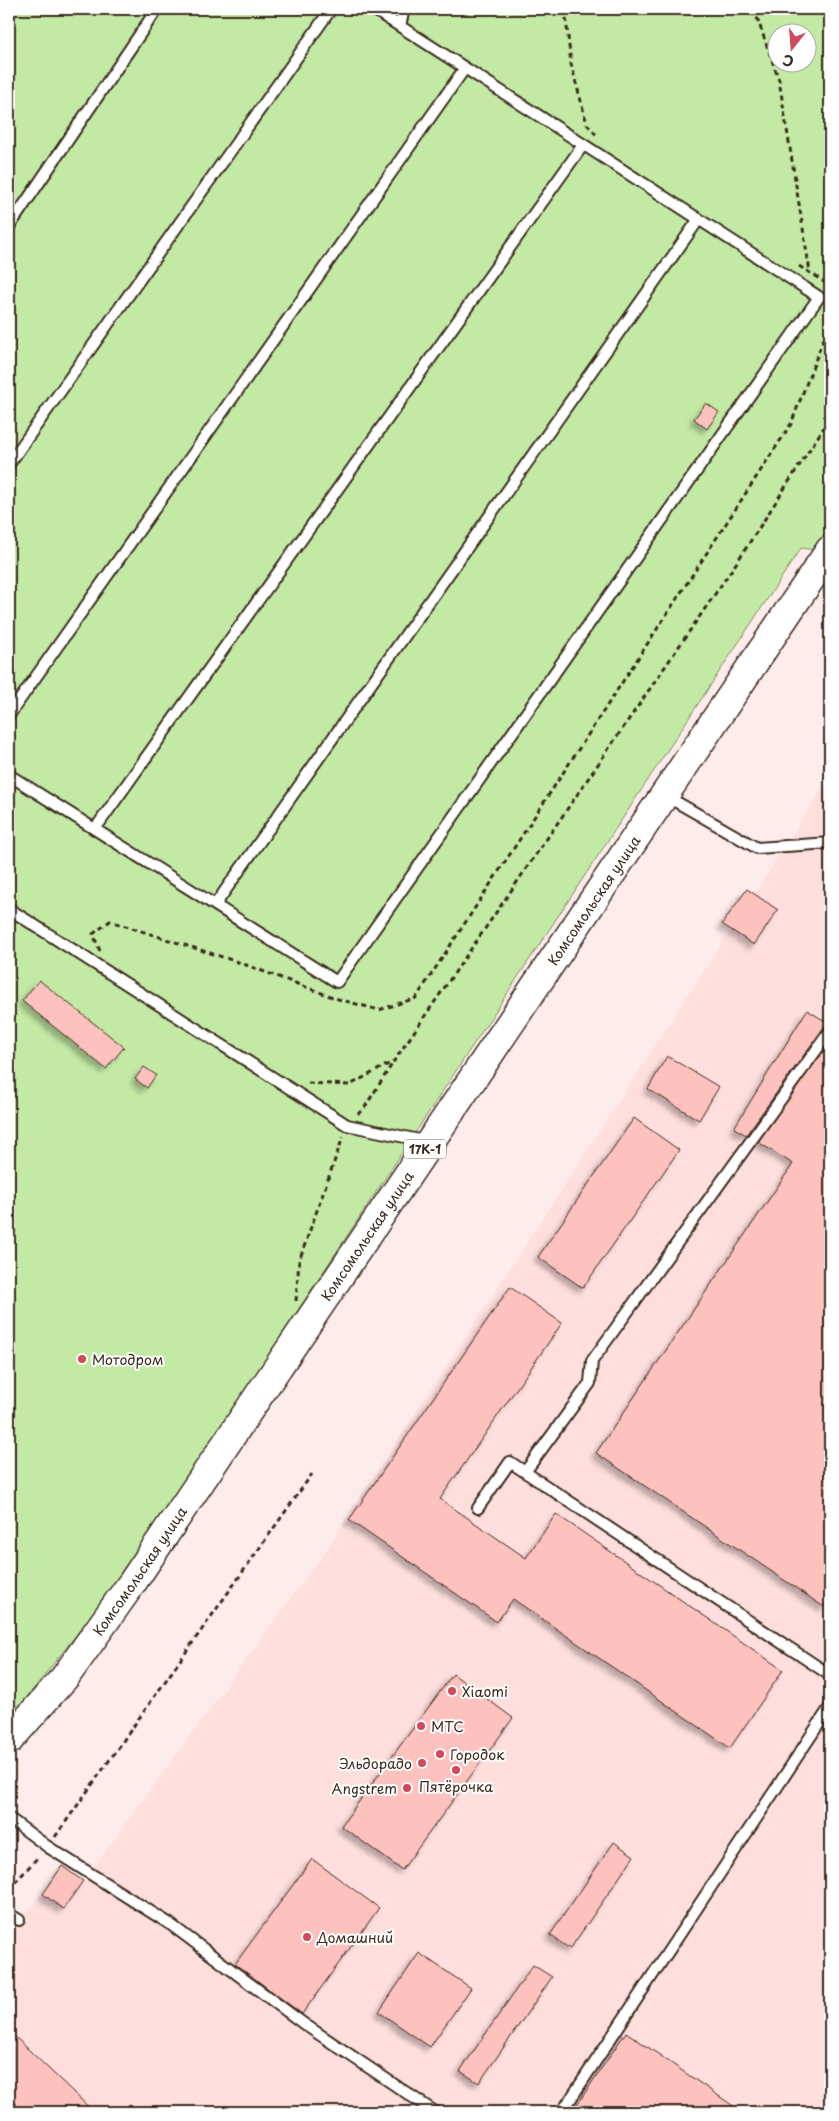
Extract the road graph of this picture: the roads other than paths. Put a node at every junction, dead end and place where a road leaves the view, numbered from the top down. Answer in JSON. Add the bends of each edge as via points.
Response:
{"nodes":[{"id":1,"x":157,"y":9,"type":"edge"},
{"id":2,"x":330,"y":9,"type":"edge"},
{"id":3,"x":404,"y":9,"type":"edge"},
{"id":4,"x":375,"y":10,"type":"edge"},
{"id":5,"x":400,"y":26,"type":"junction"},
{"id":6,"x":465,"y":68,"type":"junction"},
{"id":7,"x":583,"y":145,"type":"junction"},
{"id":8,"x":699,"y":220,"type":"junction"},
{"id":9,"x":9,"y":226,"type":"edge"},
{"id":10,"x":9,"y":464,"type":"edge"},
{"id":11,"x":828,"y":557,"type":"edge"},
{"id":12,"x":9,"y":715,"type":"edge"},
{"id":13,"x":9,"y":775,"type":"edge"},
{"id":14,"x":663,"y":794,"type":"junction"},
{"id":15,"x":95,"y":829,"type":"junction"},
{"id":16,"x":830,"y":844,"type":"edge"},
{"id":17,"x":215,"y":905,"type":"junction"},
{"id":18,"x":9,"y":909,"type":"edge"},
{"id":19,"x":830,"y":1031,"type":"edge"},
{"id":20,"x":430,"y":1142,"type":"junction"},
{"id":21,"x":525,"y":1472,"type":"junction"},
{"id":22,"x":478,"y":1508,"type":"dead end"},
{"id":23,"x":830,"y":1675,"type":"edge"},
{"id":24,"x":830,"y":1707,"type":"edge"},
{"id":25,"x":9,"y":1740,"type":"edge"},
{"id":26,"x":9,"y":1818,"type":"edge"},
{"id":27,"x":9,"y":1914,"type":"edge"},
{"id":28,"x":19,"y":1920,"type":"dead end"},
{"id":29,"x":830,"y":2108,"type":"edge"},
{"id":30,"x":435,"y":2112,"type":"edge"},
{"id":31,"x":562,"y":2112,"type":"edge"},
{"id":32,"x":827,"y":2112,"type":"edge"}],
"edges":[{"from":1,"to":9,"type":"lane"},
{"from":2,"to":10,"type":"lane"},
{"from":3,"to":5,"type":"lane"},
{"from":4,"to":5,"type":"lane"},
{"from":5,"to":6,"type":"lane"},
{"from":6,"to":7,"type":"lane"},
{"from":6,"to":12,"type":"lane"},
{"from":7,"to":8,"type":"lane"},
{"from":7,"to":15,"type":"lane"},
{"from":8,"to":17,"type":"lane"},
{"from":8,"to":17,"type":"lane","via":[[819,298],[366,941],[337,982]]},
{"from":11,"to":14,"type":"main road","name":"Комсомольская улица","number":"17К-1"},
{"from":13,"to":15,"type":"lane"},
{"from":14,"to":16,"type":"lane","via":[[757,848]]},
{"from":14,"to":20,"type":"main road","name":"Комсомольская улица","number":"17К-1"},
{"from":15,"to":17,"type":"lane"},
{"from":18,"to":20,"type":"lane","via":[[347,1125]]},
{"from":19,"to":21,"type":"lane","via":[[592,1361],[590,1383]]},
{"from":20,"to":25,"type":"main road","name":"Комсомольская улица","number":"17К-1","via":[[132,1583],[65,1678]]},
{"from":21,"to":22,"type":"lane","via":[[510,1462]]},
{"from":21,"to":23,"type":"lane"},
{"from":24,"to":31,"type":"lane"},
{"from":26,"to":30,"type":"lane","via":[[48,1847],[170,1924],[304,2024]]},
{"from":27,"to":28,"type":"lane"},
{"from":29,"to":32,"type":"lane"}]}
